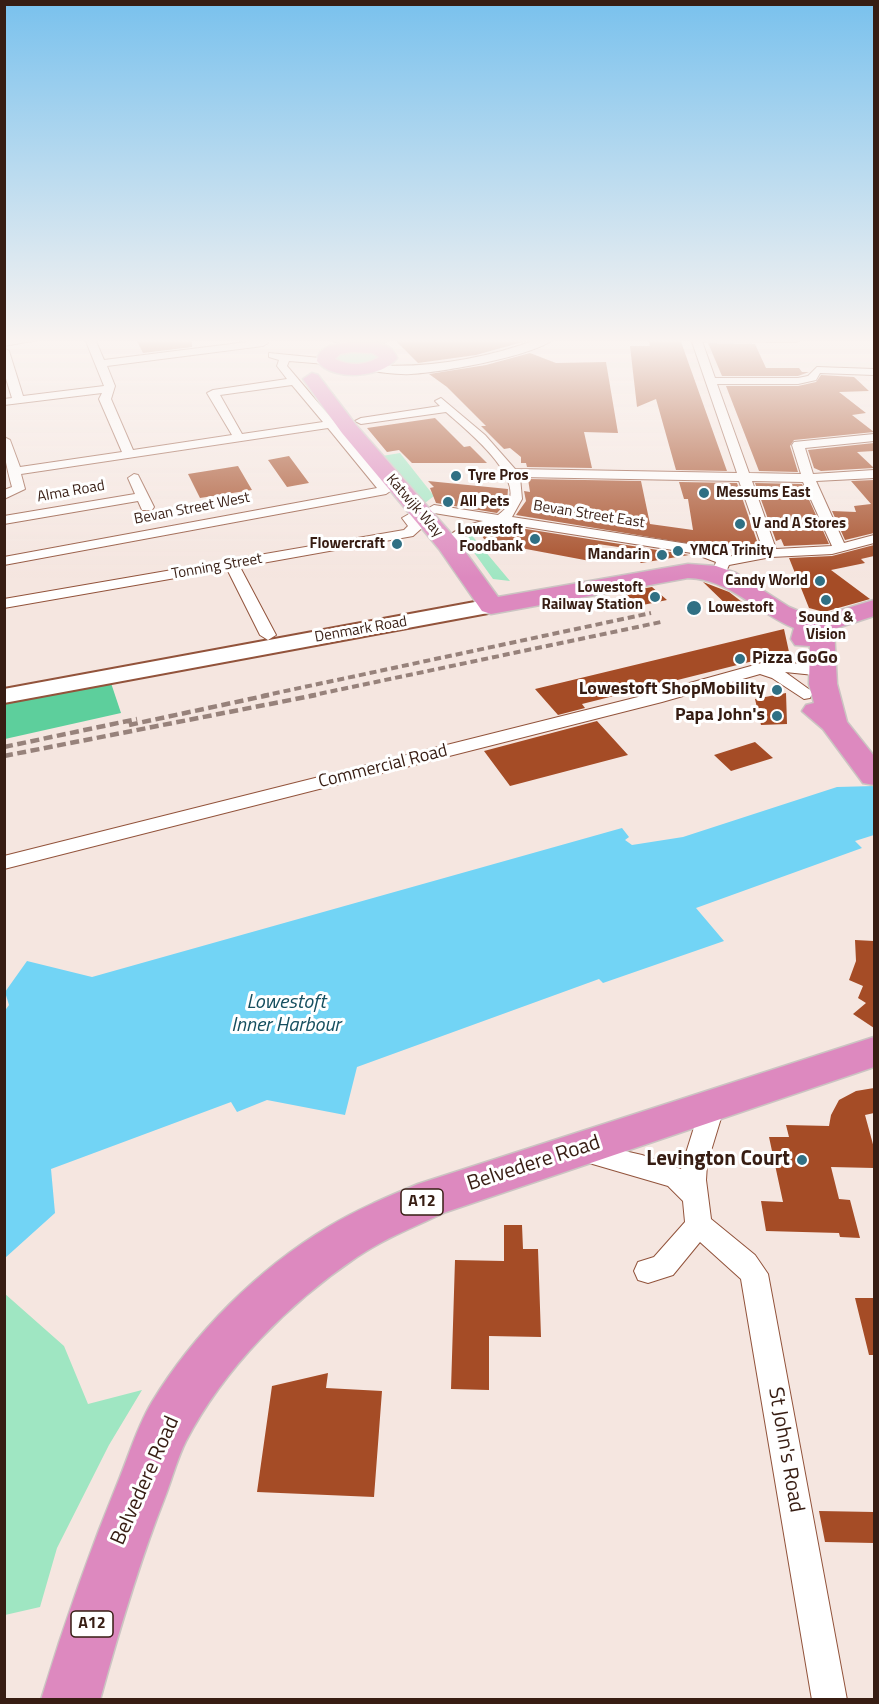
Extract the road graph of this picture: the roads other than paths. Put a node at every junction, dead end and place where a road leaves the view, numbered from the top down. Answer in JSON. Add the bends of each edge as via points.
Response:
{"nodes":[{"id":1,"x":114,"y":419,"type":"edge"},
{"id":2,"x":228,"y":419,"type":"edge"},
{"id":3,"x":329,"y":419,"type":"edge"},
{"id":4,"x":340,"y":419,"type":"edge"},
{"id":5,"x":373,"y":419,"type":"edge"},
{"id":6,"x":459,"y":419,"type":"edge"},
{"id":7,"x":725,"y":419,"type":"edge"},
{"id":8,"x":361,"y":421,"type":"dead end"},
{"id":9,"x":332,"y":424,"type":"junction"},
{"id":10,"x":874,"y":437,"type":"edge"},
{"id":11,"x":239,"y":438,"type":"junction"},
{"id":12,"x":4,"y":440,"type":"edge"},
{"id":13,"x":129,"y":454,"type":"junction"},
{"id":14,"x":17,"y":471,"type":"junction"},
{"id":15,"x":806,"y":472,"type":"junction"},
{"id":16,"x":511,"y":473,"type":"junction"},
{"id":17,"x":874,"y":474,"type":"edge"},
{"id":18,"x":744,"y":476,"type":"junction"},
{"id":19,"x":134,"y":478,"type":"dead end"},
{"id":20,"x":10,"y":494,"type":"edge"},
{"id":21,"x":424,"y":517,"type":"junction"},
{"id":22,"x":503,"y":518,"type":"junction"},
{"id":23,"x":4,"y":520,"type":"edge"},
{"id":24,"x":485,"y":522,"type":"junction"},
{"id":25,"x":874,"y":539,"type":"edge"},
{"id":26,"x":448,"y":544,"type":"junction"},
{"id":27,"x":834,"y":549,"type":"junction"},
{"id":28,"x":771,"y":553,"type":"junction"},
{"id":29,"x":4,"y":561,"type":"edge"},
{"id":30,"x":232,"y":565,"type":"junction"},
{"id":31,"x":721,"y":568,"type":"junction"},
{"id":32,"x":4,"y":604,"type":"edge"},
{"id":33,"x":491,"y":606,"type":"junction"},
{"id":34,"x":874,"y":608,"type":"edge"},
{"id":35,"x":814,"y":626,"type":"junction"},
{"id":36,"x":267,"y":635,"type":"dead end"},
{"id":37,"x":760,"y":668,"type":"junction"},
{"id":38,"x":810,"y":678,"type":"junction"},
{"id":39,"x":4,"y":696,"type":"edge"},
{"id":40,"x":871,"y":771,"type":"edge"},
{"id":41,"x":4,"y":863,"type":"edge"},
{"id":42,"x":874,"y":1052,"type":"edge"},
{"id":43,"x":713,"y":1105,"type":"junction"},
{"id":44,"x":576,"y":1150,"type":"junction"},
{"id":45,"x":697,"y":1211,"type":"junction"},
{"id":46,"x":648,"y":1272,"type":"dead end"},
{"id":47,"x":70,"y":1700,"type":"edge"},
{"id":48,"x":830,"y":1700,"type":"edge"}],
"edges":[{"from":1,"to":13,"type":"street"},
{"from":2,"to":11,"type":"street"},
{"from":3,"to":9,"type":"street"},
{"from":4,"to":21,"type":"highway","name":"Katwijk Way"},
{"from":5,"to":8,"type":"street"},
{"from":6,"to":16,"type":"street"},
{"from":7,"to":18,"type":"street"},
{"from":9,"to":11,"type":"street"},
{"from":9,"to":29,"type":"street","name":"Bevan Street West","via":[[386,490]]},
{"from":10,"to":15,"type":"street","via":[[798,445]]},
{"from":11,"to":13,"type":"street"},
{"from":12,"to":14,"type":"street","via":[[10,465]]},
{"from":13,"to":14,"type":"street"},
{"from":14,"to":20,"type":"street","via":[[19,489]]},
{"from":15,"to":17,"type":"street"},
{"from":15,"to":18,"type":"street"},
{"from":15,"to":27,"type":"street"},
{"from":16,"to":18,"type":"street"},
{"from":16,"to":22,"type":"street","via":[[518,490],[510,512]]},
{"from":18,"to":28,"type":"street"},
{"from":19,"to":23,"type":"street","name":"Alma Road","via":[[145,501]]},
{"from":21,"to":22,"type":"street","name":"Bevan Street East"},
{"from":21,"to":24,"type":"street"},
{"from":21,"to":26,"type":"highway","name":"Katwijk Way"},
{"from":21,"to":30,"type":"street","name":"Tonning Street","via":[[408,532]]},
{"from":22,"to":24,"type":"street"},
{"from":22,"to":31,"type":"street","name":"Bevan Street East","via":[[695,549],[715,555]]},
{"from":24,"to":26,"type":"street","via":[[456,535]]},
{"from":25,"to":27,"type":"street"},
{"from":26,"to":33,"type":"highway","name":"Katwijk Way"},
{"from":27,"to":28,"type":"street"},
{"from":28,"to":31,"type":"street"},
{"from":30,"to":32,"type":"street","name":"Tonning Street"},
{"from":30,"to":36,"type":"street"},
{"from":31,"to":33,"type":"highway","name":"Denmark Road"},
{"from":31,"to":35,"type":"highway","via":[[786,615]]},
{"from":33,"to":39,"type":"street","name":"Denmark Road"},
{"from":34,"to":35,"type":"highway"},
{"from":35,"to":38,"type":"highway","via":[[823,632]]},
{"from":37,"to":38,"type":"street","via":[[778,675]]},
{"from":37,"to":38,"type":"street","name":"Commercial Road","via":[[769,666]]},
{"from":37,"to":41,"type":"street","name":"Commercial Road","via":[[656,698]]},
{"from":38,"to":40,"type":"highway","via":[[815,710],[833,723]]},
{"from":42,"to":43,"type":"highway","name":"Belvedere Road","number":"A12"},
{"from":43,"to":44,"type":"highway","name":"Belvedere Road","number":"A12"},
{"from":43,"to":45,"type":"street","via":[[694,1164]]},
{"from":44,"to":45,"type":"street","name":"St John's Road","via":[[677,1178]]},
{"from":44,"to":47,"type":"highway","name":"Belvedere Road","number":"A12","via":[[433,1197],[369,1226],[319,1258],[274,1295],[236,1334],[198,1378],[169,1421],[116,1548]]},
{"from":45,"to":46,"type":"street","via":[[663,1266]]},
{"from":45,"to":48,"type":"street","name":"St John's Road","via":[[754,1274]]}]}
